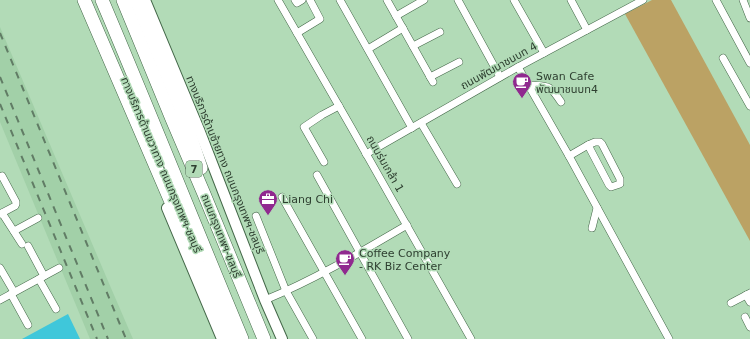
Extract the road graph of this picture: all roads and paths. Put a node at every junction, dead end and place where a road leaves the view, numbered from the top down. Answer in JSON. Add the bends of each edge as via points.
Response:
{"nodes":[{"id":1,"x":78,"y":0,"type":"edge"},
{"id":2,"x":84,"y":0,"type":"edge"},
{"id":3,"x":92,"y":0,"type":"edge"},
{"id":4,"x":102,"y":0,"type":"edge"},
{"id":5,"x":123,"y":0,"type":"edge"},
{"id":6,"x":136,"y":0,"type":"edge"},
{"id":7,"x":145,"y":0,"type":"edge"},
{"id":8,"x":278,"y":0,"type":"edge"},
{"id":9,"x":295,"y":0,"type":"edge"},
{"id":10,"x":302,"y":0,"type":"edge"},
{"id":11,"x":310,"y":0,"type":"edge"},
{"id":12,"x":340,"y":0,"type":"edge"},
{"id":13,"x":387,"y":0,"type":"edge"},
{"id":14,"x":424,"y":0,"type":"edge"},
{"id":15,"x":458,"y":0,"type":"edge"},
{"id":16,"x":514,"y":0,"type":"edge"},
{"id":17,"x":571,"y":0,"type":"edge"},
{"id":18,"x":643,"y":0,"type":"edge"},
{"id":19,"x":716,"y":0,"type":"edge"},
{"id":20,"x":743,"y":0,"type":"edge"},
{"id":21,"x":396,"y":16,"type":"junction"},
{"id":22,"x":750,"y":18,"type":"edge"},
{"id":23,"x":403,"y":28,"type":"junction"},
{"id":24,"x":587,"y":30,"type":"junction"},
{"id":25,"x":440,"y":32,"type":"dead end"},
{"id":26,"x":297,"y":33,"type":"junction"},
{"id":27,"x":412,"y":46,"type":"junction"},
{"id":28,"x":368,"y":50,"type":"junction"},
{"id":29,"x":544,"y":53,"type":"junction"},
{"id":30,"x":723,"y":58,"type":"dead end"},
{"id":31,"x":459,"y":62,"type":"dead end"},
{"id":32,"x":750,"y":63,"type":"edge"},
{"id":33,"x":518,"y":67,"type":"junction"},
{"id":34,"x":500,"y":77,"type":"junction"},
{"id":35,"x":528,"y":84,"type":"junction"},
{"id":36,"x":747,"y":93,"type":"edge"},
{"id":37,"x":561,"y":102,"type":"dead end"},
{"id":38,"x":339,"y":106,"type":"junction"},
{"id":39,"x":750,"y":106,"type":"edge"},
{"id":40,"x":421,"y":123,"type":"junction"},
{"id":41,"x":412,"y":128,"type":"junction"},
{"id":42,"x":588,"y":145,"type":"junction"},
{"id":43,"x":366,"y":154,"type":"junction"},
{"id":44,"x":569,"y":156,"type":"junction"},
{"id":45,"x":324,"y":162,"type":"dead end"},
{"id":46,"x":317,"y":175,"type":"dead end"},
{"id":47,"x":2,"y":176,"type":"dead end"},
{"id":48,"x":457,"y":184,"type":"dead end"},
{"id":49,"x":204,"y":194,"type":"junction"},
{"id":50,"x":282,"y":197,"type":"dead end"},
{"id":51,"x":186,"y":205,"type":"junction"},
{"id":52,"x":597,"y":208,"type":"junction"},
{"id":53,"x":1,"y":214,"type":"edge"},
{"id":54,"x":256,"y":216,"type":"dead end"},
{"id":55,"x":38,"y":218,"type":"dead end"},
{"id":56,"x":407,"y":225,"type":"junction"},
{"id":57,"x":592,"y":228,"type":"dead end"},
{"id":58,"x":14,"y":231,"type":"junction"},
{"id":59,"x":360,"y":252,"type":"junction"},
{"id":60,"x":0,"y":268,"type":"edge"},
{"id":61,"x":59,"y":268,"type":"dead end"},
{"id":62,"x":324,"y":272,"type":"junction"},
{"id":63,"x":42,"y":277,"type":"junction"},
{"id":64,"x":286,"y":292,"type":"junction"},
{"id":65,"x":12,"y":293,"type":"junction"},
{"id":66,"x":748,"y":294,"type":"edge"},
{"id":67,"x":0,"y":300,"type":"edge"},
{"id":68,"x":265,"y":300,"type":"junction"},
{"id":69,"x":750,"y":302,"type":"edge"},
{"id":70,"x":731,"y":303,"type":"dead end"},
{"id":71,"x":56,"y":310,"type":"dead end"},
{"id":72,"x":745,"y":317,"type":"dead end"},
{"id":73,"x":28,"y":325,"type":"dead end"},
{"id":74,"x":750,"y":327,"type":"edge"},
{"id":75,"x":222,"y":339,"type":"edge"},
{"id":76,"x":231,"y":339,"type":"edge"},
{"id":77,"x":242,"y":339,"type":"edge"},
{"id":78,"x":264,"y":339,"type":"edge"},
{"id":79,"x":282,"y":339,"type":"edge"},
{"id":80,"x":313,"y":339,"type":"edge"},
{"id":81,"x":362,"y":339,"type":"edge"},
{"id":82,"x":408,"y":339,"type":"edge"},
{"id":83,"x":471,"y":339,"type":"edge"},
{"id":84,"x":669,"y":339,"type":"edge"}],
"edges":[{"from":1,"to":75,"type":"main road","name":"ทางบริการด้านขวาทาง ถนนกรุงเทพฯ-ชลบุรี"},
{"from":2,"to":76,"type":"highway"},
{"from":3,"to":51,"type":"highway","via":[[143,125],[170,183]]},
{"from":4,"to":51,"type":"highway","name":"ถนนกรุงเทพฯ-ชลบุรี","number":"7"},
{"from":5,"to":49,"type":"highway","name":"ถนนกรุงเทพฯ-ชลบุรี","number":"7"},
{"from":6,"to":49,"type":"highway","via":[[183,114],[202,169]]},
{"from":7,"to":68,"type":"main road","name":"ทางบริการด้านซ้ายทาง ถนนกรุงเทพฯ-ชลบุรี","via":[[200,132]]},
{"from":8,"to":26,"type":"street","name":"ถนนร่มเกล้า 1"},
{"from":9,"to":10,"type":"street","via":[[296,3]]},
{"from":11,"to":26,"type":"street","via":[[320,19]]},
{"from":12,"to":28,"type":"street"},
{"from":13,"to":21,"type":"street"},
{"from":14,"to":21,"type":"street"},
{"from":15,"to":34,"type":"street"},
{"from":16,"to":29,"type":"street"},
{"from":17,"to":24,"type":"street"},
{"from":18,"to":24,"type":"street","name":"ถนนพัฒนาชนบท 4"},
{"from":19,"to":32,"type":"street"},
{"from":20,"to":22,"type":"street"},
{"from":21,"to":23,"type":"street"},
{"from":23,"to":27,"type":"street"},
{"from":23,"to":28,"type":"street"},
{"from":24,"to":29,"type":"street","name":"ถนนพัฒนาชนบท 4"},
{"from":25,"to":27,"type":"street"},
{"from":26,"to":38,"type":"street","name":"ถนนร่มเกล้า 1"},
{"from":27,"to":31,"type":"street","via":[[432,80]]},
{"from":28,"to":41,"type":"street"},
{"from":29,"to":33,"type":"street","name":"ถนนพัฒนาชนบท 4"},
{"from":30,"to":36,"type":"street"},
{"from":33,"to":34,"type":"street","name":"ถนนพัฒนาชนบท 4"},
{"from":33,"to":35,"type":"street"},
{"from":34,"to":40,"type":"street","name":"ถนนพัฒนาชนบท 4"},
{"from":35,"to":37,"type":"street","via":[[546,86],[553,90]]},
{"from":35,"to":44,"type":"street"},
{"from":36,"to":39,"type":"street"},
{"from":38,"to":43,"type":"street","name":"ถนนร่มเกล้า 1"},
{"from":38,"to":45,"type":"street","via":[[304,127]]},
{"from":40,"to":41,"type":"street","name":"ถนนพัฒนาชนบท 4"},
{"from":40,"to":48,"type":"street"},
{"from":41,"to":43,"type":"street","name":"ถนนพัฒนาชนบท 4"},
{"from":42,"to":42,"type":"street","via":[[598,142],[602,144],[620,179],[620,184],[610,187]]},
{"from":42,"to":44,"type":"street"},
{"from":43,"to":56,"type":"street","name":"ถนนร่มเกล้า 1"},
{"from":44,"to":52,"type":"street"},
{"from":46,"to":59,"type":"street"},
{"from":47,"to":53,"type":"street","via":[[16,204]]},
{"from":49,"to":78,"type":"highway","name":"ถนนกรุงเทพฯ-ชลบุรี","number":"7"},
{"from":50,"to":62,"type":"street"},
{"from":51,"to":77,"type":"highway","name":"ถนนกรุงเทพฯ-ชลบุรี","number":"7"},
{"from":52,"to":57,"type":"street"},
{"from":52,"to":84,"type":"street"},
{"from":53,"to":58,"type":"street"},
{"from":54,"to":64,"type":"street"},
{"from":55,"to":58,"type":"street"},
{"from":56,"to":59,"type":"street"},
{"from":56,"to":83,"type":"street","name":"ถนนร่มเกล้า 1"},
{"from":58,"to":63,"type":"street","via":[[25,245]]},
{"from":59,"to":62,"type":"street"},
{"from":59,"to":82,"type":"street"},
{"from":60,"to":65,"type":"street"},
{"from":61,"to":63,"type":"street"},
{"from":62,"to":64,"type":"street"},
{"from":62,"to":81,"type":"street"},
{"from":63,"to":65,"type":"street"},
{"from":63,"to":71,"type":"street"},
{"from":64,"to":68,"type":"street"},
{"from":64,"to":80,"type":"street"},
{"from":65,"to":67,"type":"street"},
{"from":65,"to":73,"type":"street"},
{"from":66,"to":69,"type":"street"},
{"from":66,"to":70,"type":"street"},
{"from":68,"to":79,"type":"main road","name":"ทางบริการด้านซ้ายทาง ถนนกรุงเทพฯ-ชลบุรี"},
{"from":72,"to":74,"type":"street"}]}
